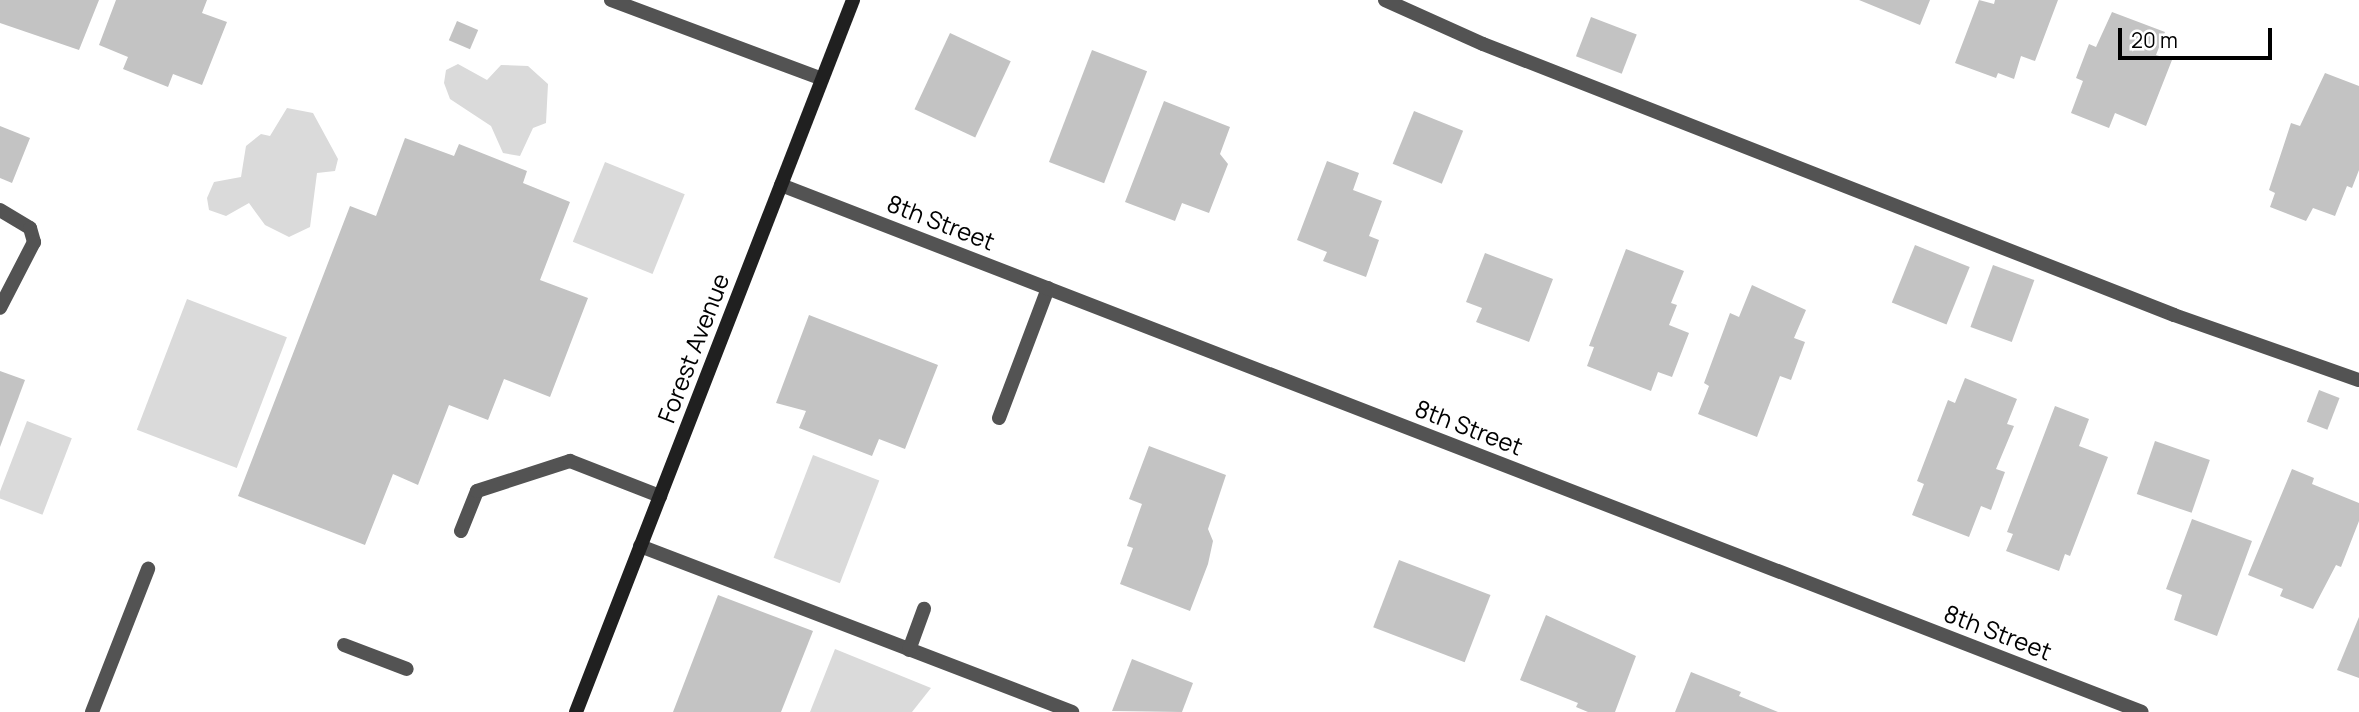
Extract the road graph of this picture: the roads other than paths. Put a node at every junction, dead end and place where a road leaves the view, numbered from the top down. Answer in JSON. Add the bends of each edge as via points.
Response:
{"nodes":[{"id":1,"x":611,"y":0,"type":"edge"},
{"id":2,"x":853,"y":0,"type":"edge"},
{"id":3,"x":1385,"y":0,"type":"edge"},
{"id":4,"x":822,"y":79,"type":"junction"},
{"id":5,"x":781,"y":185,"type":"junction"},
{"id":6,"x":0,"y":210,"type":"edge"},
{"id":7,"x":1048,"y":288,"type":"junction"},
{"id":8,"x":0,"y":308,"type":"edge"},
{"id":9,"x":2359,"y":380,"type":"edge"},
{"id":10,"x":999,"y":418,"type":"dead end"},
{"id":11,"x":660,"y":496,"type":"junction"},
{"id":12,"x":461,"y":531,"type":"dead end"},
{"id":13,"x":640,"y":546,"type":"junction"},
{"id":14,"x":148,"y":569,"type":"dead end"},
{"id":15,"x":925,"y":609,"type":"dead end"},
{"id":16,"x":344,"y":645,"type":"dead end"},
{"id":17,"x":909,"y":650,"type":"junction"},
{"id":18,"x":407,"y":669,"type":"dead end"},
{"id":19,"x":92,"y":712,"type":"edge"},
{"id":20,"x":576,"y":712,"type":"edge"},
{"id":21,"x":1072,"y":712,"type":"edge"},
{"id":22,"x":2142,"y":712,"type":"edge"}],
"edges":[{"from":1,"to":4,"type":"street"},
{"from":2,"to":4,"type":"street","name":"Forest Avenue"},
{"from":3,"to":9,"type":"street","via":[[1483,44],[2174,315]]},
{"from":4,"to":5,"type":"street","name":"Forest Avenue"},
{"from":5,"to":7,"type":"street","name":"8th Street"},
{"from":5,"to":11,"type":"street","name":"Forest Avenue"},
{"from":6,"to":8,"type":"street","via":[[30,228],[34,242]]},
{"from":7,"to":10,"type":"street"},
{"from":7,"to":22,"type":"street","name":"8th Street"},
{"from":11,"to":12,"type":"street","via":[[570,461],[477,491]]},
{"from":11,"to":13,"type":"street","name":"Forest Avenue"},
{"from":13,"to":17,"type":"street"},
{"from":13,"to":20,"type":"street","name":"Forest Avenue"},
{"from":14,"to":19,"type":"street"},
{"from":15,"to":17,"type":"street"},
{"from":16,"to":18,"type":"street"},
{"from":17,"to":21,"type":"street"}]}
